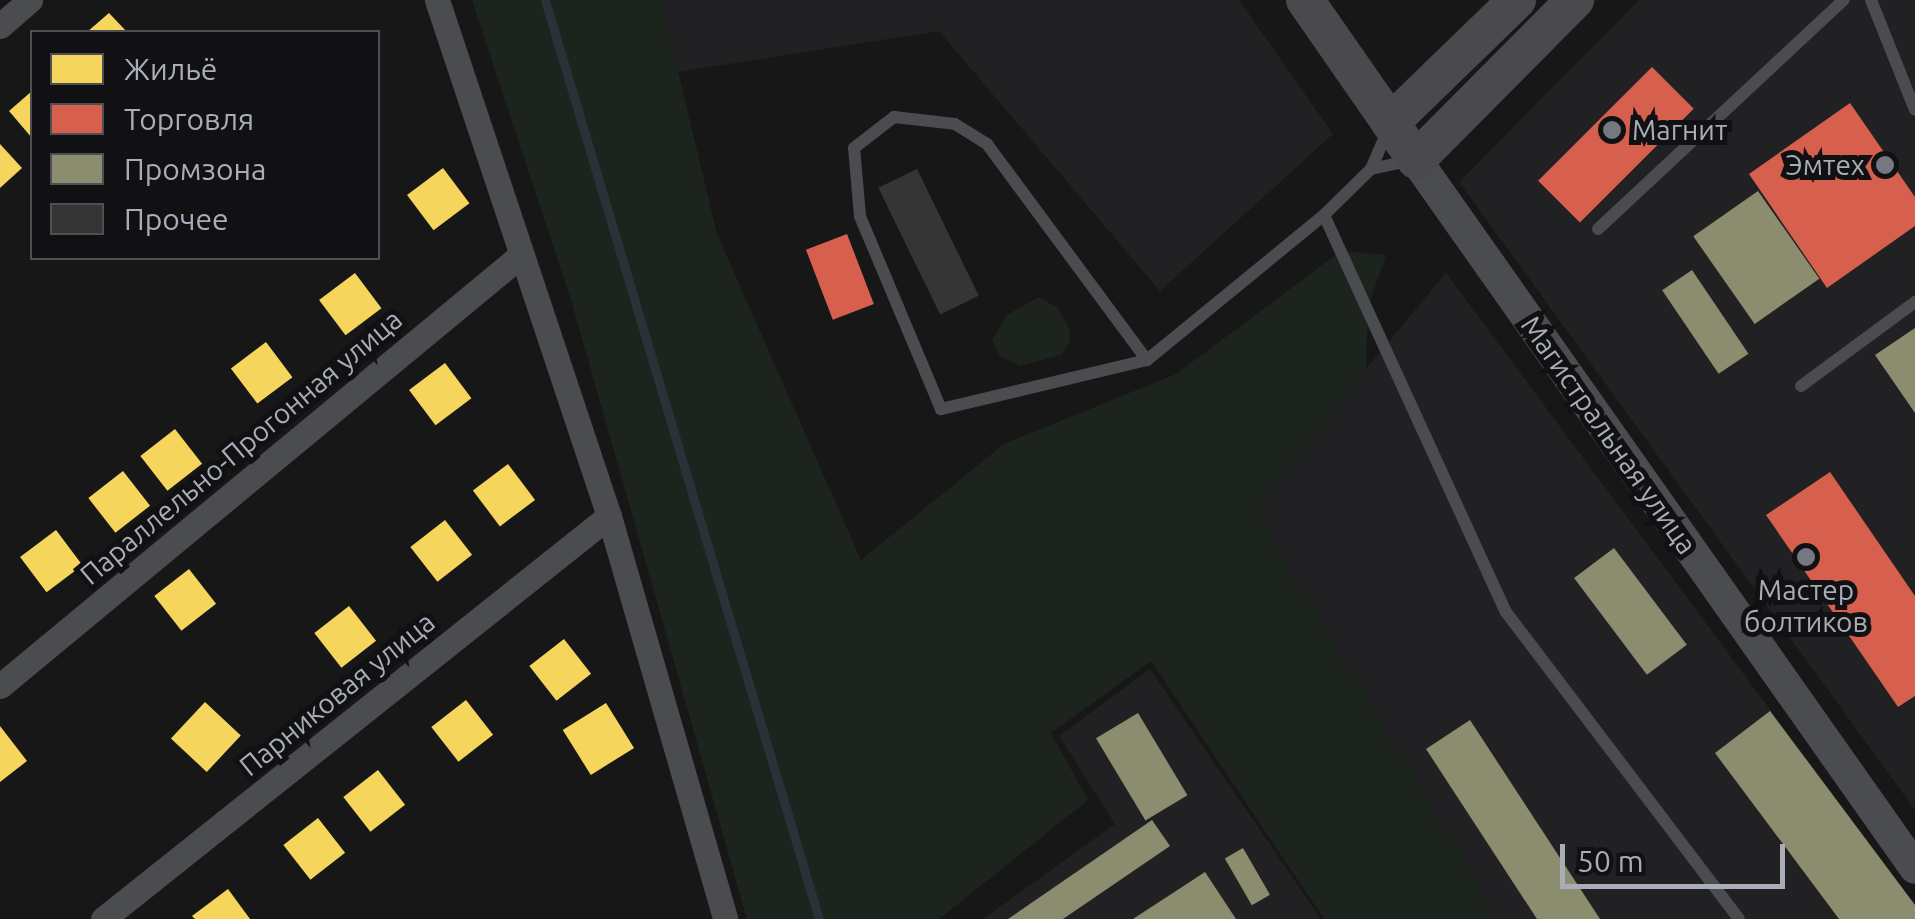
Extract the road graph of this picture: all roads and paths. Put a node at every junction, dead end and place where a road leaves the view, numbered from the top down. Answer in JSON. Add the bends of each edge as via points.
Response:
{"nodes":[{"id":1,"x":30,"y":0,"type":"edge"},
{"id":2,"x":436,"y":0,"type":"edge"},
{"id":3,"x":1305,"y":0,"type":"edge"},
{"id":4,"x":1518,"y":0,"type":"edge"},
{"id":5,"x":1575,"y":0,"type":"edge"},
{"id":6,"x":1844,"y":0,"type":"edge"},
{"id":7,"x":1871,"y":0,"type":"edge"},
{"id":8,"x":0,"y":26,"type":"edge"},
{"id":9,"x":1915,"y":110,"type":"edge"},
{"id":10,"x":1390,"y":122,"type":"junction"},
{"id":11,"x":1416,"y":160,"type":"junction"},
{"id":12,"x":1371,"y":169,"type":"junction"},
{"id":13,"x":1324,"y":215,"type":"junction"},
{"id":14,"x":1598,"y":229,"type":"dead end"},
{"id":15,"x":520,"y":255,"type":"junction"},
{"id":16,"x":1915,"y":302,"type":"edge"},
{"id":17,"x":1147,"y":360,"type":"junction"},
{"id":18,"x":1801,"y":386,"type":"dead end"},
{"id":19,"x":609,"y":516,"type":"junction"},
{"id":20,"x":0,"y":686,"type":"edge"},
{"id":21,"x":1915,"y":868,"type":"edge"},
{"id":22,"x":102,"y":919,"type":"edge"},
{"id":23,"x":726,"y":919,"type":"edge"},
{"id":24,"x":1739,"y":919,"type":"edge"}],
"edges":[{"from":1,"to":8,"type":"street"},
{"from":2,"to":15,"type":"street"},
{"from":3,"to":10,"type":"main road","name":"Магистральная улица"},
{"from":4,"to":10,"type":"main road"},
{"from":5,"to":11,"type":"main road"},
{"from":6,"to":14,"type":"lane"},
{"from":7,"to":9,"type":"lane"},
{"from":10,"to":11,"type":"main road","name":"Магистральная улица"},
{"from":10,"to":12,"type":"lane"},
{"from":11,"to":12,"type":"lane"},
{"from":11,"to":21,"type":"street","name":"Магистральная улица"},
{"from":12,"to":13,"type":"lane"},
{"from":13,"to":17,"type":"lane"},
{"from":13,"to":24,"type":"lane","via":[[1506,612]]},
{"from":15,"to":19,"type":"street"},
{"from":15,"to":20,"type":"street","name":"Параллельно-Прогонная улица"},
{"from":16,"to":18,"type":"lane"},
{"from":17,"to":17,"type":"lane","via":[[987,144],[955,124],[894,118],[854,148],[860,216],[941,410]]},
{"from":19,"to":22,"type":"street","name":"Парниковая улица"},
{"from":19,"to":23,"type":"street"}]}
